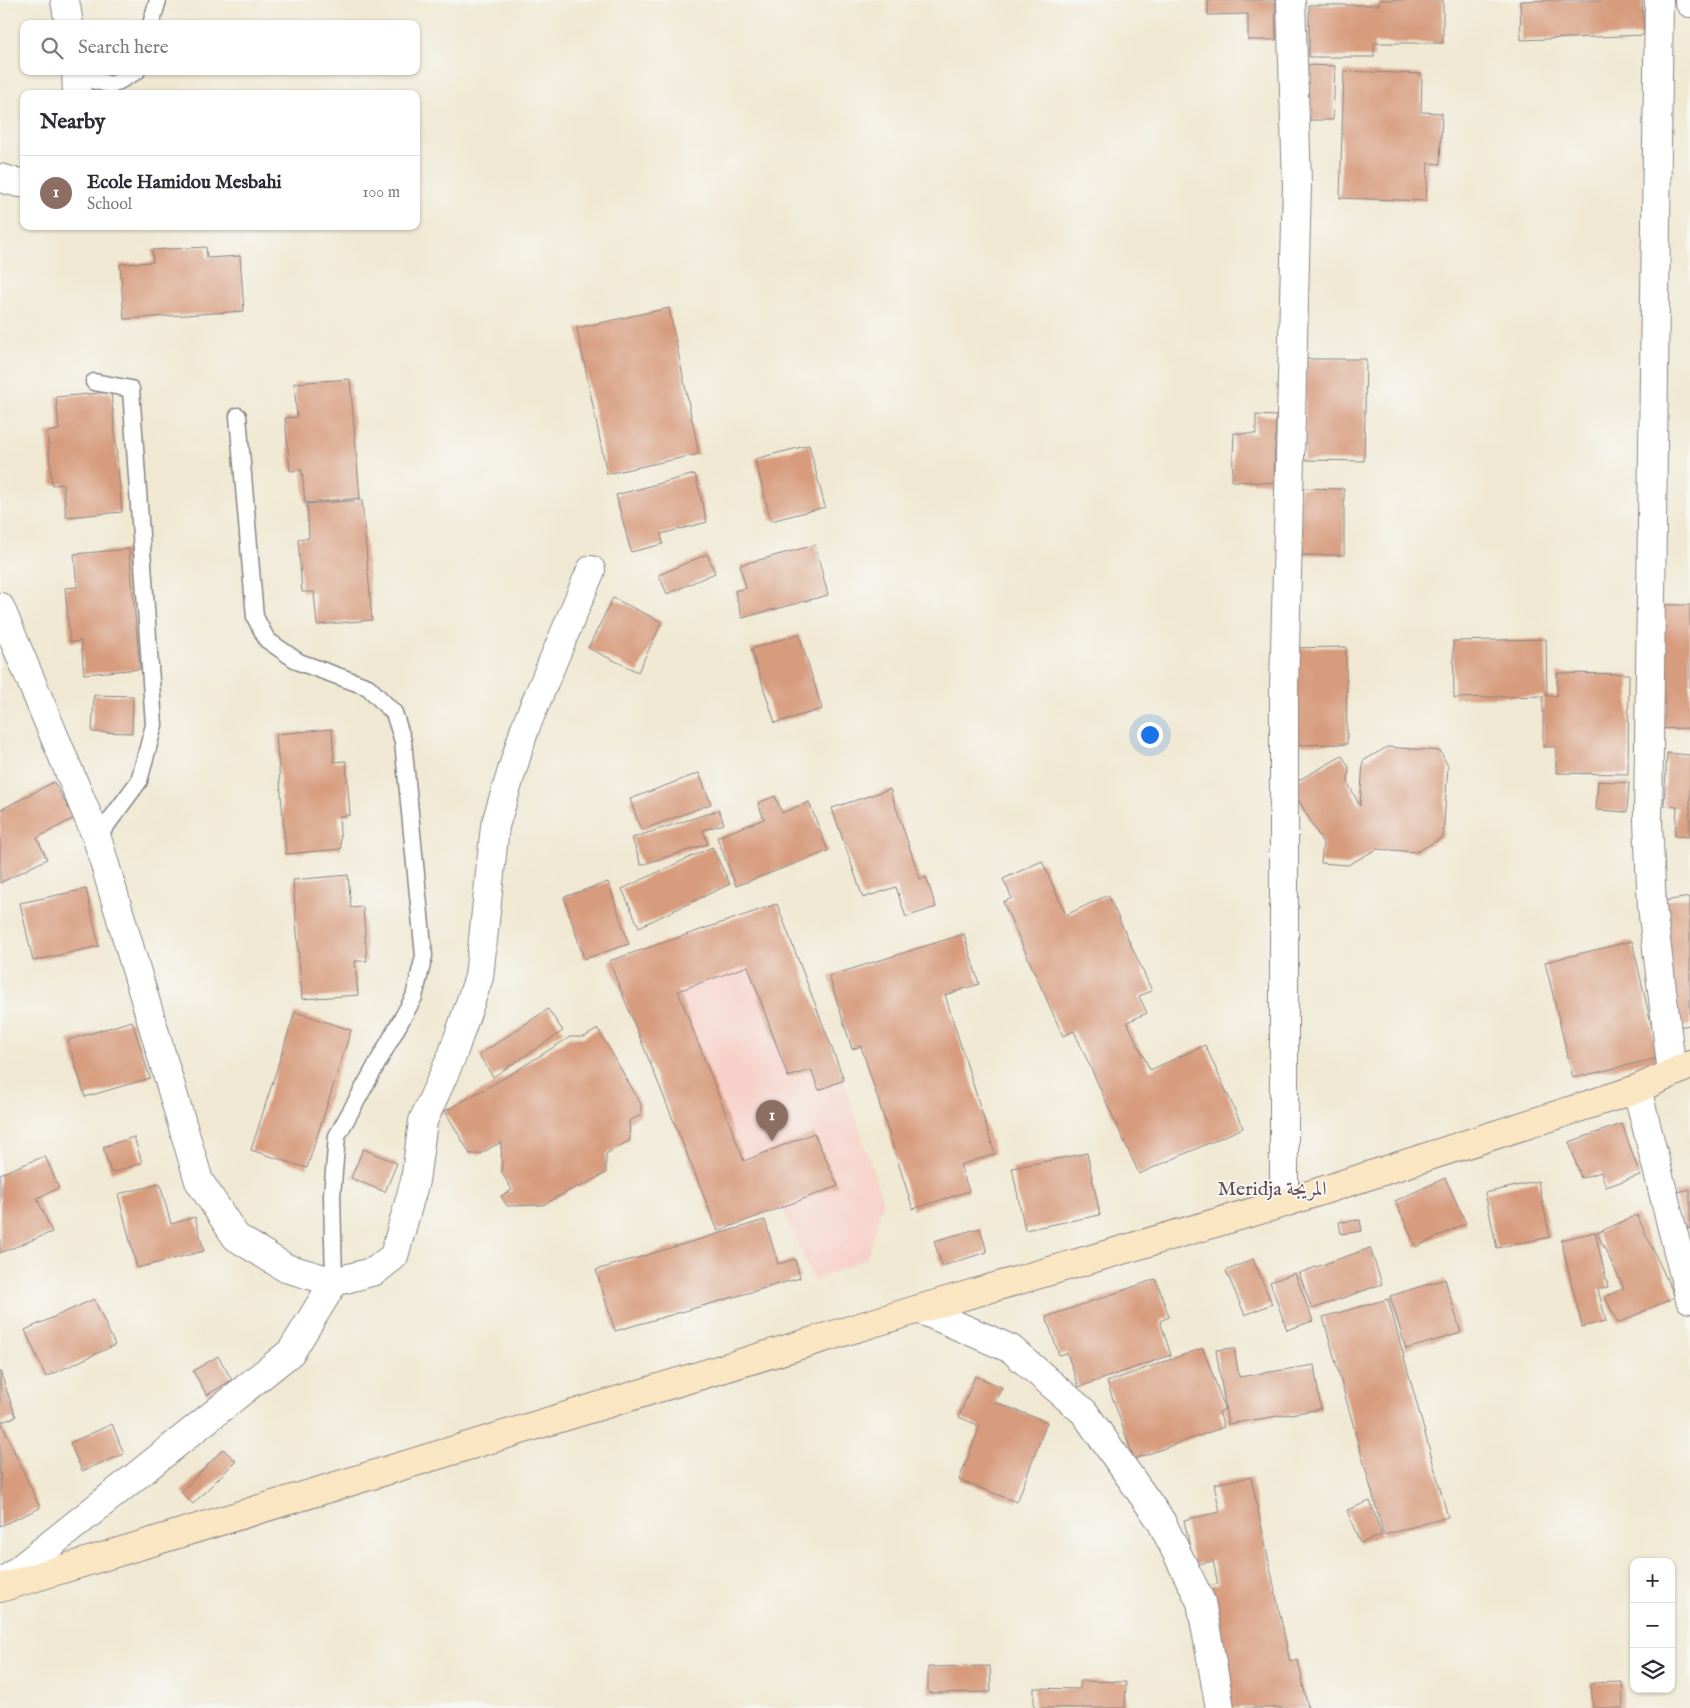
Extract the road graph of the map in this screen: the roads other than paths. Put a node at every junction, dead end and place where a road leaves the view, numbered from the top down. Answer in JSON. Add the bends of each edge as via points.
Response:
{"nodes":[{"id":1,"x":65,"y":0,"type":"edge"},
{"id":2,"x":158,"y":0,"type":"edge"},
{"id":3,"x":1291,"y":0,"type":"edge"},
{"id":4,"x":1659,"y":0,"type":"edge"},
{"id":5,"x":68,"y":20,"type":"edge"},
{"id":6,"x":152,"y":20,"type":"edge"},
{"id":7,"x":129,"y":75,"type":"edge"},
{"id":8,"x":76,"y":80,"type":"edge"},
{"id":9,"x":0,"y":178,"type":"edge"},
{"id":10,"x":20,"y":183,"type":"edge"},
{"id":11,"x":94,"y":382,"type":"dead end"},
{"id":12,"x":238,"y":416,"type":"dead end"},
{"id":13,"x":591,"y":570,"type":"dead end"},
{"id":14,"x":0,"y":607,"type":"edge"},
{"id":15,"x":97,"y":838,"type":"junction"},
{"id":16,"x":1681,"y":1069,"type":"edge"},
{"id":17,"x":1637,"y":1089,"type":"junction"},
{"id":18,"x":1284,"y":1203,"type":"junction"},
{"id":19,"x":334,"y":1282,"type":"junction"},
{"id":20,"x":1690,"y":1299,"type":"edge"},
{"id":21,"x":919,"y":1309,"type":"junction"},
{"id":22,"x":0,"y":1586,"type":"edge"},
{"id":23,"x":1220,"y":1708,"type":"edge"}],
"edges":[{"from":1,"to":5,"type":"street"},
{"from":2,"to":6,"type":"lane"},
{"from":3,"to":18,"type":"street","via":[[1297,184],[1284,689]]},
{"from":4,"to":16,"type":"street","via":[[1648,822],[1652,907]]},
{"from":7,"to":8,"type":"lane","via":[[112,84]]},
{"from":9,"to":10,"type":"street"},
{"from":11,"to":15,"type":"lane","via":[[131,389],[154,725],[139,782]]},
{"from":12,"to":19,"type":"lane","via":[[255,617],[267,640],[299,662],[368,687],[394,713],[404,741],[424,956],[414,997],[337,1136],[332,1195]]},
{"from":13,"to":19,"type":"street","via":[[525,728],[495,826],[479,977],[452,1056],[423,1122],[415,1181],[394,1256],[375,1271]]},
{"from":14,"to":15,"type":"street"},
{"from":15,"to":19,"type":"street","via":[[199,1181],[236,1236],[286,1268]]},
{"from":16,"to":17,"type":"street"},
{"from":17,"to":18,"type":"street"},
{"from":17,"to":20,"type":"street"},
{"from":18,"to":21,"type":"street"},
{"from":19,"to":22,"type":"street","via":[[291,1352]]},
{"from":21,"to":22,"type":"street"},
{"from":21,"to":23,"type":"street","via":[[1011,1349],[1084,1412],[1160,1521],[1201,1602]]}]}
